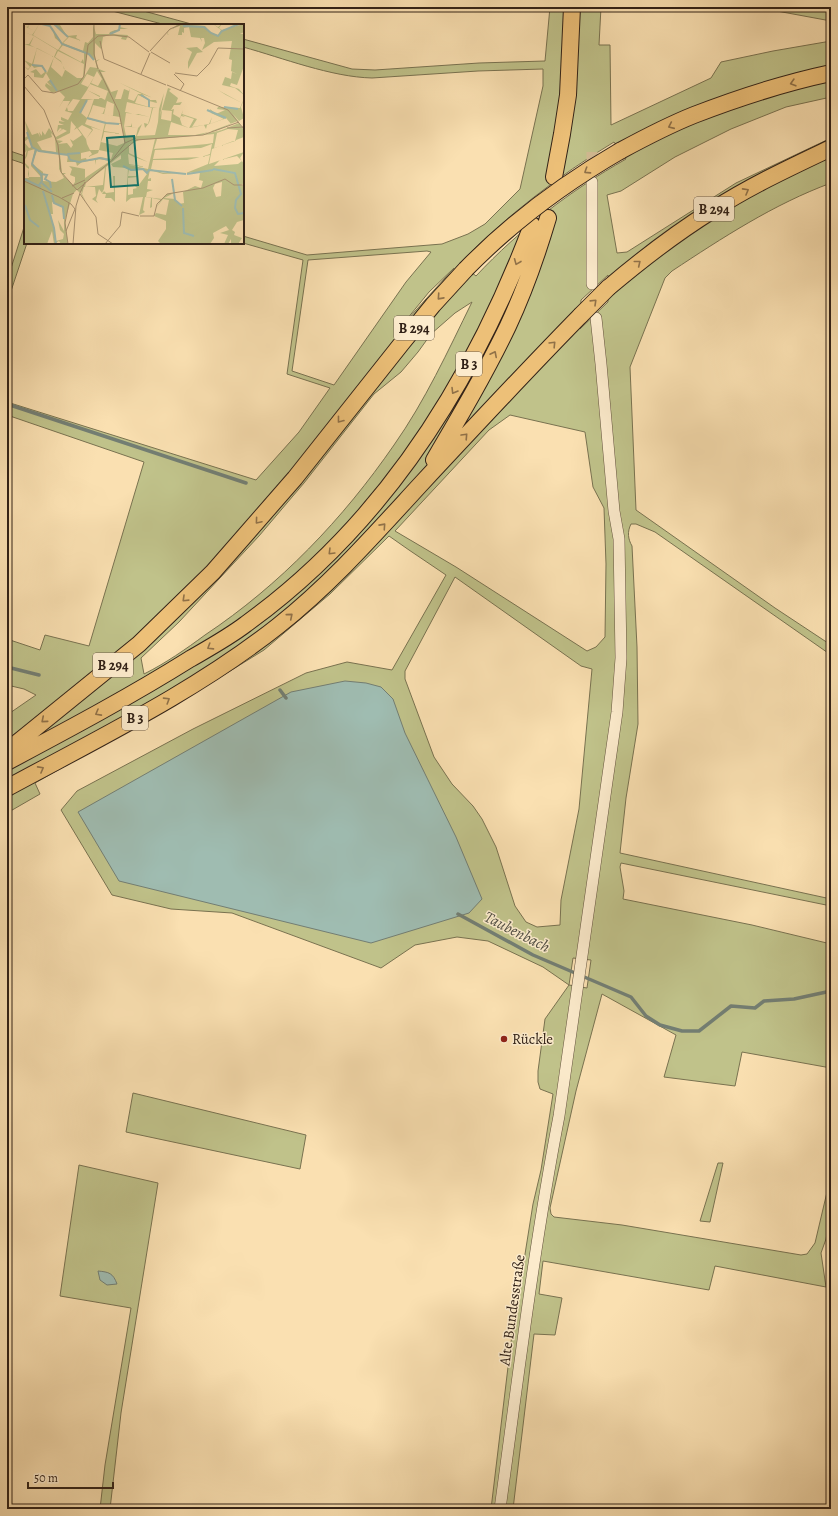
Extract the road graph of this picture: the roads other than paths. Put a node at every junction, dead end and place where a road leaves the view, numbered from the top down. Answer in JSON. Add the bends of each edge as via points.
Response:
{"nodes":[{"id":1,"x":572,"y":7,"type":"edge"},
{"id":2,"x":831,"y":73,"type":"edge"},
{"id":3,"x":831,"y":148,"type":"edge"},
{"id":4,"x":554,"y":177,"type":"dead end"},
{"id":5,"x":592,"y":182,"type":"tunnel mouth"},
{"id":6,"x":548,"y":218,"type":"dead end"},
{"id":7,"x":532,"y":225,"type":"dead end"},
{"id":8,"x":592,"y":284,"type":"dead end"},
{"id":9,"x":588,"y":317,"type":"junction"},
{"id":10,"x":419,"y":486,"type":"junction"},
{"id":11,"x":7,"y":751,"type":"edge"},
{"id":12,"x":7,"y":762,"type":"edge"},
{"id":13,"x":7,"y":788,"type":"edge"},
{"id":14,"x":500,"y":1509,"type":"edge"}],
"edges":[{"from":1,"to":4,"type":"highway","via":[[568,95]]},
{"from":2,"to":11,"type":"highway","number":"B 294","one_way":true,"bridge":true,"via":[[776,87],[693,116],[620,151],[543,200],[466,268],[433,305],[290,484],[213,572],[139,644]]},
{"from":9,"to":3,"type":"highway","number":"B 294","one_way":true,"bridge":true,"via":[[608,288],[656,249],[714,209]]},
{"from":5,"to":8,"type":"street"},
{"from":10,"to":6,"type":"highway","number":"B 3","one_way":true,"via":[[509,325],[538,253]]},
{"from":7,"to":12,"type":"highway","number":"B 3","one_way":true,"via":[[500,301],[465,373],[386,492],[355,528],[305,577],[244,626],[150,685]]},
{"from":10,"to":9,"type":"highway","number":"B 294","one_way":true},
{"from":9,"to":14,"type":"street","name":"Alte Bundesstraße","via":[[601,364],[618,533],[622,643],[617,712],[560,1116],[550,1164],[522,1345]]},
{"from":13,"to":10,"type":"highway","number":"B 3","one_way":true,"via":[[162,703],[259,640],[337,575]]}]}
